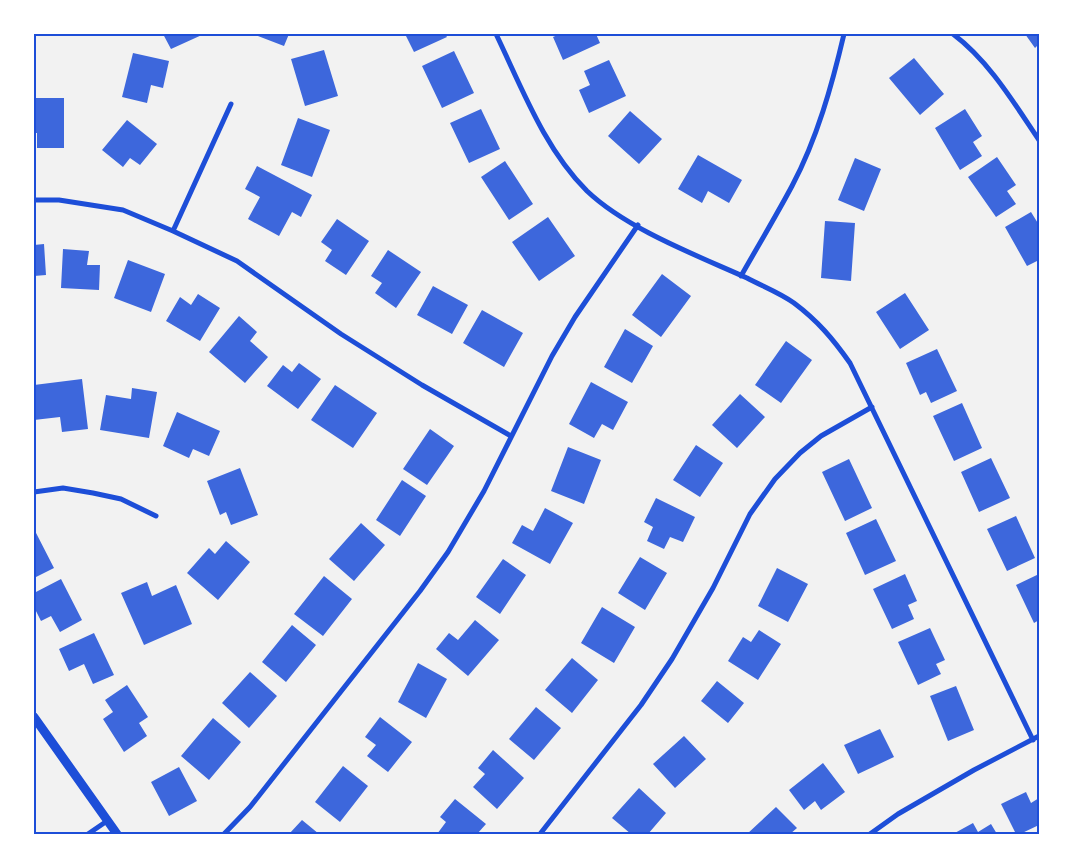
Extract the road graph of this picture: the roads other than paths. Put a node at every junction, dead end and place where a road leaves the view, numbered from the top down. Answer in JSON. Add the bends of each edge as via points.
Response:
{"nodes":[{"id":1,"x":496,"y":34,"type":"edge"},
{"id":2,"x":844,"y":34,"type":"edge"},
{"id":3,"x":953,"y":34,"type":"edge"},
{"id":4,"x":231,"y":104,"type":"dead end"},
{"id":5,"x":1039,"y":140,"type":"edge"},
{"id":6,"x":34,"y":200,"type":"edge"},
{"id":7,"x":638,"y":225,"type":"junction"},
{"id":8,"x":173,"y":230,"type":"junction"},
{"id":9,"x":741,"y":276,"type":"junction"},
{"id":10,"x":872,"y":407,"type":"junction"},
{"id":11,"x":511,"y":436,"type":"junction"},
{"id":12,"x":34,"y":492,"type":"edge"},
{"id":13,"x":156,"y":516,"type":"dead end"},
{"id":14,"x":34,"y":717,"type":"edge"},
{"id":15,"x":1039,"y":736,"type":"edge"},
{"id":16,"x":1033,"y":740,"type":"junction"},
{"id":17,"x":108,"y":821,"type":"junction"},
{"id":18,"x":88,"y":834,"type":"edge"},
{"id":19,"x":117,"y":834,"type":"edge"},
{"id":20,"x":224,"y":834,"type":"edge"},
{"id":21,"x":540,"y":834,"type":"edge"},
{"id":22,"x":870,"y":834,"type":"edge"}],
"edges":[{"from":1,"to":7,"type":"street","via":[[554,150],[588,191],[608,208]]},
{"from":2,"to":9,"type":"street","via":[[813,139],[793,185]]},
{"from":3,"to":5,"type":"street","via":[[997,80]]},
{"from":4,"to":8,"type":"street"},
{"from":6,"to":8,"type":"street","via":[[60,200],[123,210]]},
{"from":7,"to":9,"type":"street"},
{"from":7,"to":11,"type":"street","via":[[576,316]]},
{"from":8,"to":11,"type":"street","via":[[237,261],[422,386]]},
{"from":9,"to":10,"type":"street","via":[[792,302],[820,324],[850,364]]},
{"from":10,"to":16,"type":"street"},
{"from":10,"to":21,"type":"street","via":[[821,436],[775,479],[750,514],[714,588],[672,659],[641,705]]},
{"from":11,"to":20,"type":"street","via":[[484,491],[448,552],[420,591],[262,791]]},
{"from":12,"to":13,"type":"street","via":[[63,488],[93,493],[121,499]]},
{"from":14,"to":17,"type":"street"},
{"from":15,"to":16,"type":"street"},
{"from":16,"to":22,"type":"street","via":[[906,809]]},
{"from":17,"to":18,"type":"street"},
{"from":17,"to":19,"type":"street"}]}
